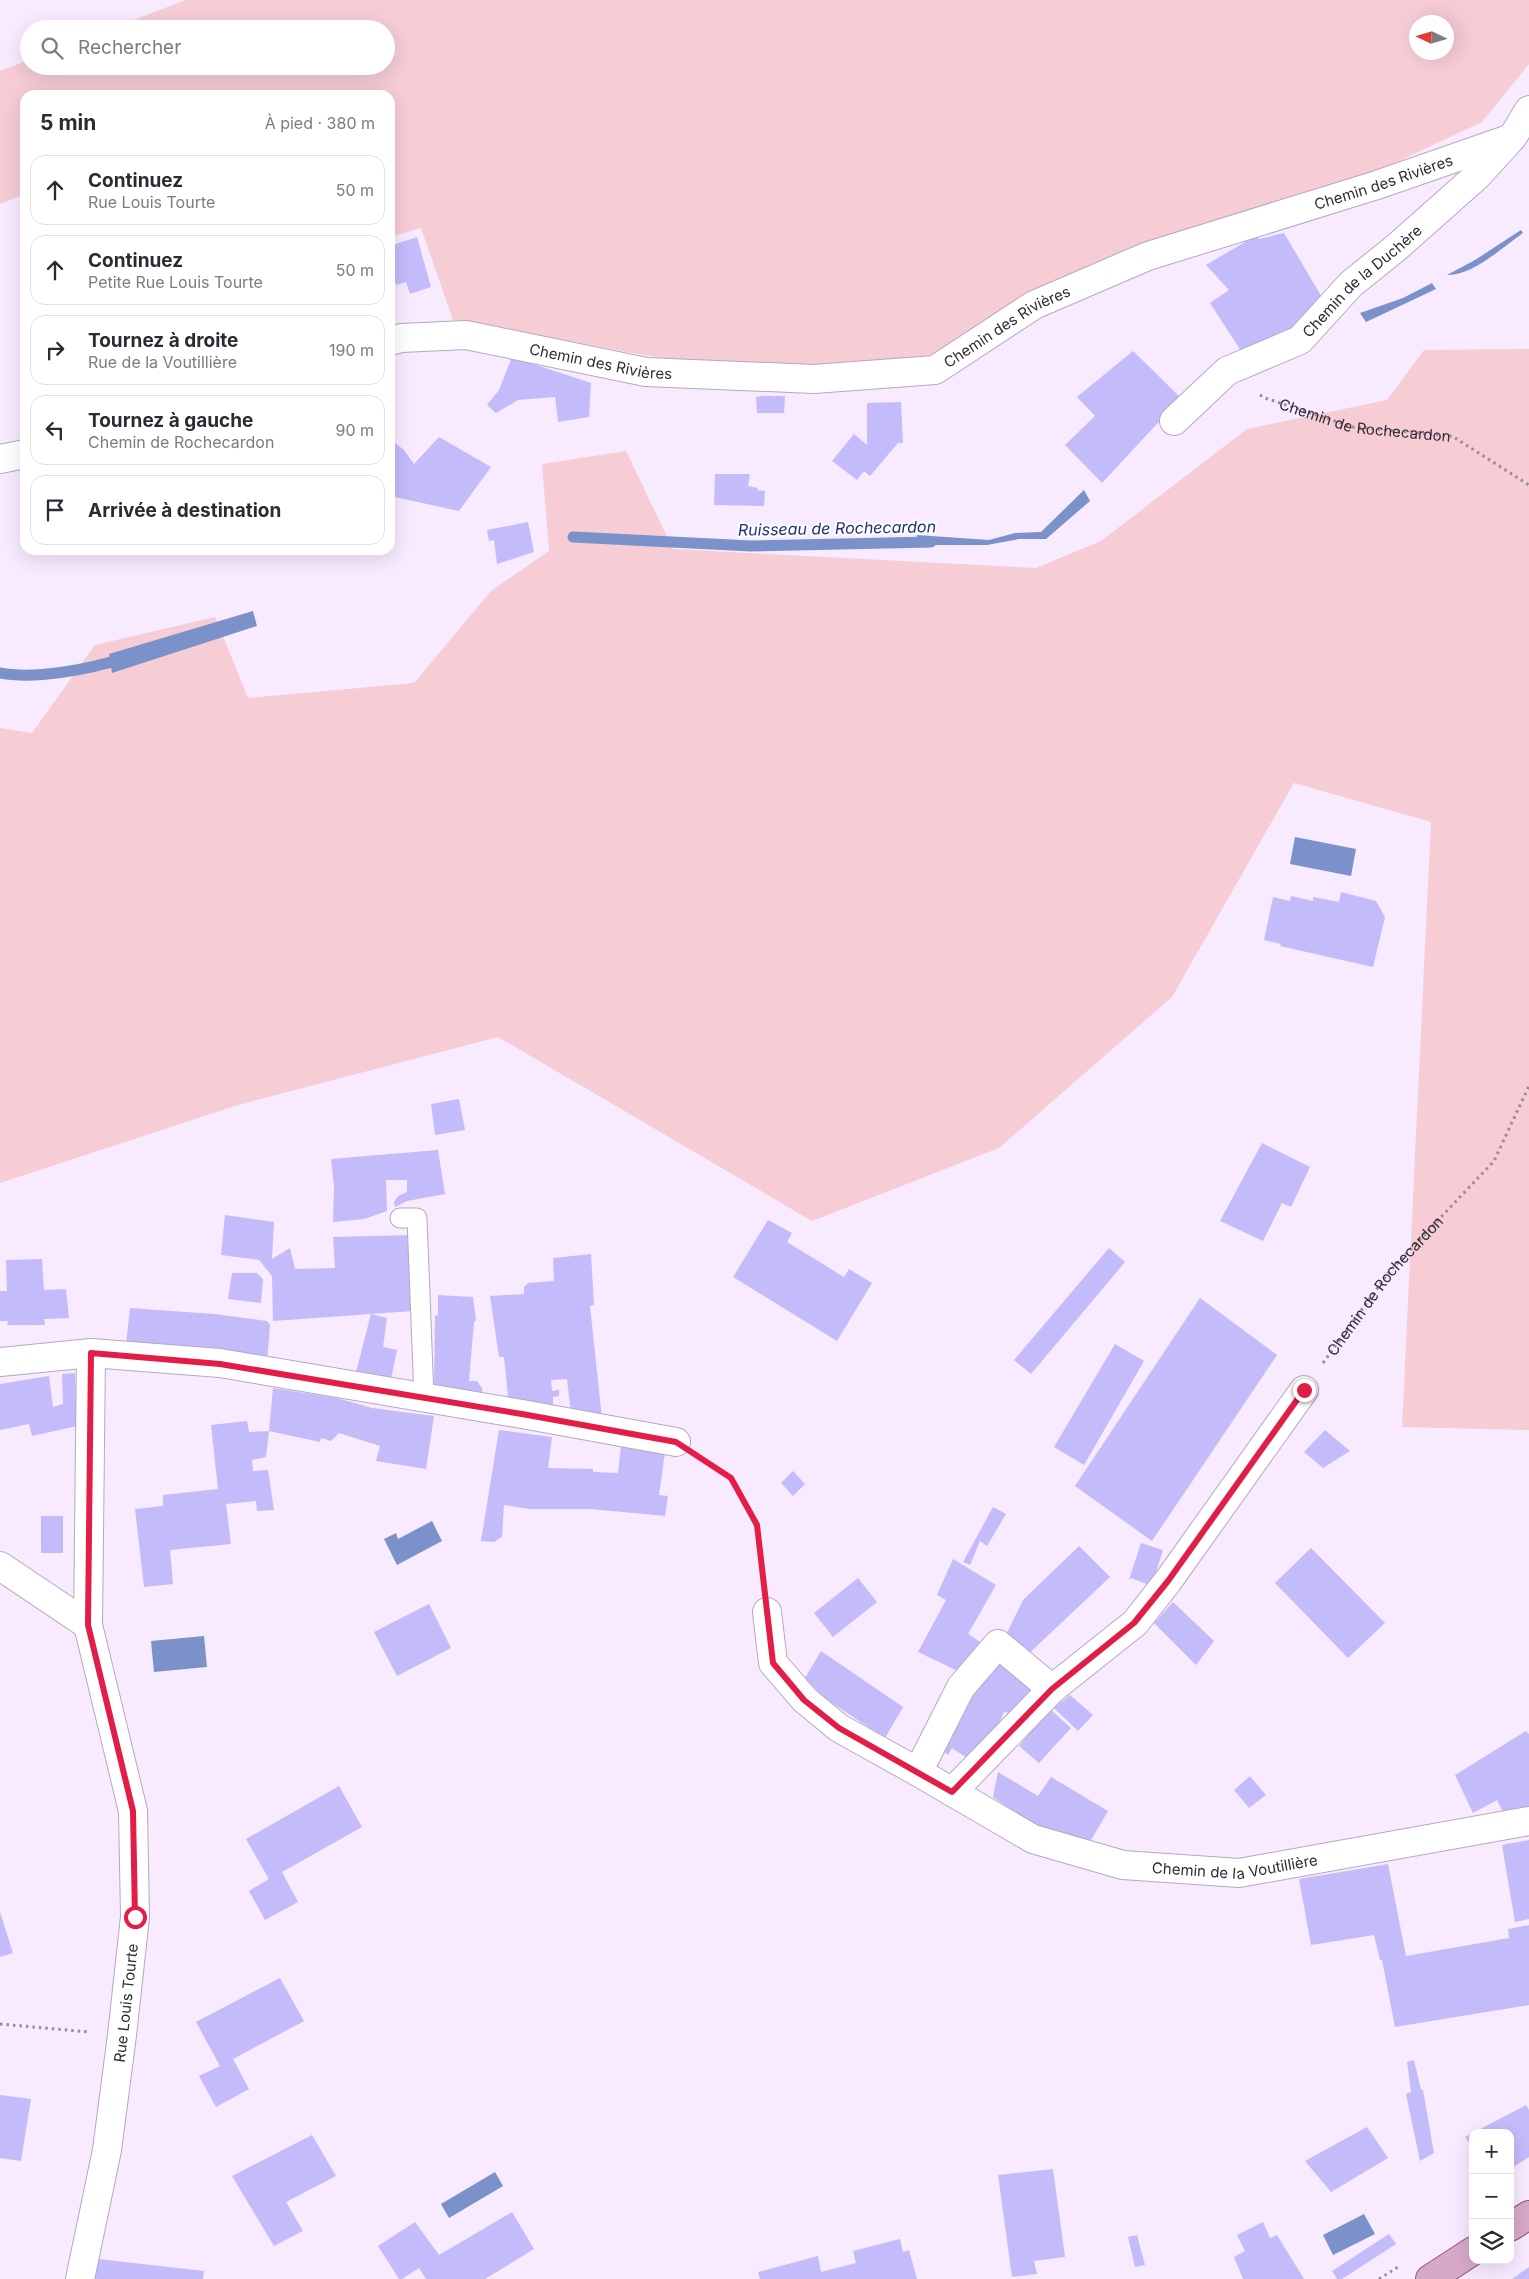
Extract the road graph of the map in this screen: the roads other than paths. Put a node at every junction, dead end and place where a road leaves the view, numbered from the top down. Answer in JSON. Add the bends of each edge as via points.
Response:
{"nodes":[{"id":1,"x":1529,"y":110,"type":"edge"},
{"id":2,"x":1512,"y":138,"type":"junction"},
{"id":3,"x":395,"y":339,"type":"edge"},
{"id":4,"x":1174,"y":421,"type":"dead end"},
{"id":5,"x":20,"y":455,"type":"edge"},
{"id":6,"x":0,"y":459,"type":"edge"},
{"id":7,"x":400,"y":1218,"type":"dead end"},
{"id":8,"x":91,"y":1353,"type":"junction"},
{"id":9,"x":0,"y":1362,"type":"edge"},
{"id":10,"x":1304,"y":1390,"type":"road end"},
{"id":11,"x":424,"y":1398,"type":"junction"},
{"id":12,"x":676,"y":1442,"type":"road end"},
{"id":13,"x":0,"y":1566,"type":"edge"},
{"id":14,"x":767,"y":1612,"type":"road end"},
{"id":15,"x":88,"y":1625,"type":"junction"},
{"id":16,"x":1052,"y":1689,"type":"junction"},
{"id":17,"x":918,"y":1772,"type":"junction"},
{"id":18,"x":952,"y":1792,"type":"junction"},
{"id":19,"x":1529,"y":1821,"type":"edge"},
{"id":20,"x":1529,"y":2215,"type":"edge"},
{"id":21,"x":1514,"y":2224,"type":"edge"},
{"id":22,"x":1469,"y":2254,"type":"edge"},
{"id":23,"x":80,"y":2279,"type":"edge"},
{"id":24,"x":1430,"y":2279,"type":"edge"}],
"edges":[{"from":1,"to":2,"type":"street"},
{"from":2,"to":3,"type":"street","name":"Chemin des Rivières","via":[[1377,186],[1148,256],[1034,305],[935,370],[814,379],[646,372],[466,335]]},
{"from":2,"to":4,"type":"street","name":"Chemin de la Duchère","via":[[1478,176],[1351,284],[1300,340],[1227,371]]},
{"from":5,"to":6,"type":"street"},
{"from":7,"to":11,"type":"lane","via":[[418,1218]]},
{"from":8,"to":9,"type":"street"},
{"from":8,"to":11,"type":"street","via":[[220,1364]]},
{"from":8,"to":15,"type":"street","name":"Rue Louis Tourte"},
{"from":10,"to":16,"type":"street","via":[[1174,1574],[1134,1623]]},
{"from":11,"to":12,"type":"street"},
{"from":13,"to":15,"type":"street"},
{"from":14,"to":17,"type":"street","name":"Chemin de la Voutillière","via":[[773,1663],[804,1700],[839,1728]]},
{"from":15,"to":23,"type":"street","name":"Rue Louis Tourte","via":[[133,1811],[135,1917],[107,2150]]},
{"from":16,"to":17,"type":"street","via":[[998,1644],[961,1687]]},
{"from":16,"to":18,"type":"street"},
{"from":17,"to":18,"type":"street","name":"Chemin de la Voutillière"},
{"from":18,"to":19,"type":"street","name":"Chemin de la Voutillière","via":[[1033,1839],[1114,1863],[1239,1873]]},
{"from":20,"to":21,"type":"main road"},
{"from":22,"to":24,"type":"main road"}]}
